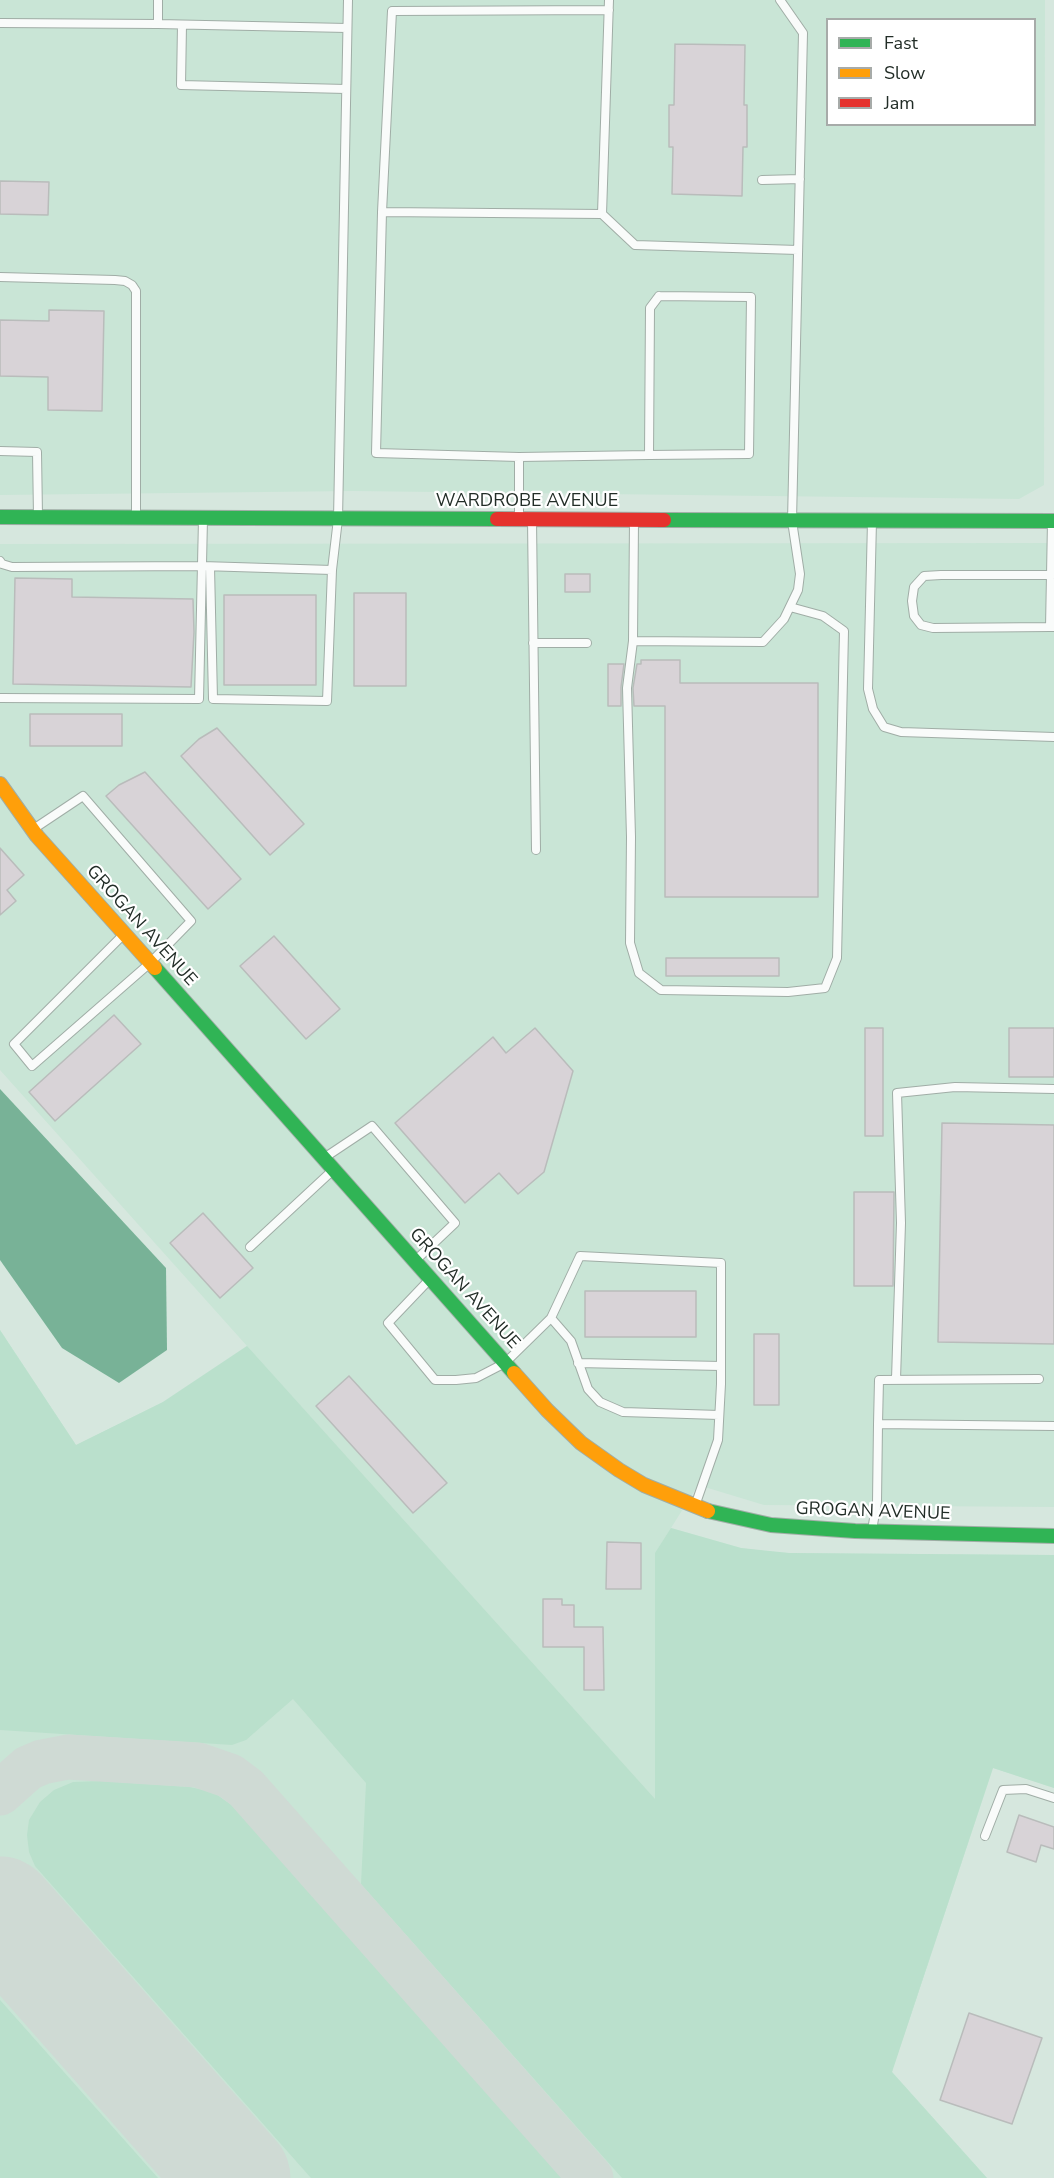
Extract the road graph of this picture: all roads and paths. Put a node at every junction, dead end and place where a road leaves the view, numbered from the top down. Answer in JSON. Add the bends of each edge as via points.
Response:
{"nodes":[{"id":1,"x":158,"y":0,"type":"edge"},
{"id":2,"x":348,"y":0,"type":"edge"},
{"id":3,"x":609,"y":0,"type":"edge"},
{"id":4,"x":780,"y":0,"type":"edge"},
{"id":5,"x":609,"y":10,"type":"junction"},
{"id":6,"x":0,"y":23,"type":"edge"},
{"id":7,"x":158,"y":24,"type":"junction"},
{"id":8,"x":182,"y":25,"type":"junction"},
{"id":9,"x":347,"y":28,"type":"junction"},
{"id":10,"x":346,"y":90,"type":"junction"},
{"id":11,"x":800,"y":179,"type":"junction"},
{"id":12,"x":762,"y":180,"type":"dead end"},
{"id":13,"x":382,"y":212,"type":"junction"},
{"id":14,"x":603,"y":214,"type":"junction"},
{"id":15,"x":798,"y":250,"type":"junction"},
{"id":16,"x":0,"y":278,"type":"edge"},
{"id":17,"x":0,"y":451,"type":"edge"},
{"id":18,"x":649,"y":455,"type":"junction"},
{"id":19,"x":519,"y":457,"type":"junction"},
{"id":20,"x":0,"y":517,"type":"edge"},
{"id":21,"x":38,"y":518,"type":"junction"},
{"id":22,"x":136,"y":518,"type":"junction"},
{"id":23,"x":203,"y":518,"type":"junction"},
{"id":24,"x":338,"y":519,"type":"junction"},
{"id":25,"x":525,"y":520,"type":"junction"},
{"id":26,"x":634,"y":520,"type":"junction"},
{"id":27,"x":792,"y":520,"type":"junction"},
{"id":28,"x":872,"y":521,"type":"junction"},
{"id":29,"x":1053,"y":521,"type":"edge"},
{"id":30,"x":0,"y":561,"type":"edge"},
{"id":31,"x":206,"y":566,"type":"junction"},
{"id":32,"x":332,"y":570,"type":"junction"},
{"id":33,"x":1051,"y":575,"type":"junction"},
{"id":34,"x":790,"y":607,"type":"junction"},
{"id":35,"x":1052,"y":627,"type":"edge"},
{"id":36,"x":633,"y":641,"type":"junction"},
{"id":37,"x":533,"y":643,"type":"junction"},
{"id":38,"x":586,"y":643,"type":"dead end"},
{"id":39,"x":0,"y":698,"type":"edge"},
{"id":40,"x":1054,"y":737,"type":"edge"},
{"id":41,"x":0,"y":784,"type":"edge"},
{"id":42,"x":33,"y":830,"type":"junction"},
{"id":43,"x":536,"y":850,"type":"dead end"},
{"id":44,"x":124,"y":934,"type":"junction"},
{"id":45,"x":150,"y":963,"type":"junction"},
{"id":46,"x":1054,"y":1089,"type":"edge"},
{"id":47,"x":323,"y":1158,"type":"junction"},
{"id":48,"x":333,"y":1169,"type":"junction"},
{"id":49,"x":250,"y":1247,"type":"dead end"},
{"id":50,"x":415,"y":1261,"type":"junction"},
{"id":51,"x":430,"y":1278,"type":"junction"},
{"id":52,"x":551,"y":1318,"type":"junction"},
{"id":53,"x":505,"y":1363,"type":"junction"},
{"id":54,"x":578,"y":1363,"type":"junction"},
{"id":55,"x":721,"y":1366,"type":"junction"},
{"id":56,"x":896,"y":1379,"type":"junction"},
{"id":57,"x":1039,"y":1379,"type":"dead end"},
{"id":58,"x":719,"y":1415,"type":"junction"},
{"id":59,"x":878,"y":1424,"type":"junction"},
{"id":60,"x":1054,"y":1426,"type":"edge"},
{"id":61,"x":695,"y":1506,"type":"junction"},
{"id":62,"x":872,"y":1531,"type":"junction"},
{"id":63,"x":1054,"y":1536,"type":"edge"},
{"id":64,"x":1054,"y":1798,"type":"edge"},
{"id":65,"x":985,"y":1836,"type":"dead end"}],
"edges":[{"from":1,"to":7,"type":"lane"},
{"from":2,"to":9,"type":"lane"},
{"from":3,"to":5,"type":"lane"},
{"from":4,"to":11,"type":"lane","via":[[803,33]]},
{"from":5,"to":13,"type":"lane","via":[[392,11]]},
{"from":5,"to":14,"type":"lane"},
{"from":6,"to":7,"type":"lane"},
{"from":7,"to":8,"type":"lane"},
{"from":8,"to":9,"type":"lane"},
{"from":8,"to":10,"type":"lane","via":[[181,85]]},
{"from":9,"to":10,"type":"lane"},
{"from":10,"to":24,"type":"lane"},
{"from":11,"to":12,"type":"lane"},
{"from":11,"to":15,"type":"lane"},
{"from":13,"to":14,"type":"lane"},
{"from":13,"to":19,"type":"lane","via":[[376,453]]},
{"from":14,"to":15,"type":"lane","via":[[635,245]]},
{"from":15,"to":27,"type":"lane"},
{"from":16,"to":22,"type":"lane","via":[[115,280],[132,285],[136,291]]},
{"from":17,"to":21,"type":"lane","via":[[38,452]]},
{"from":18,"to":18,"type":"lane","via":[[650,308],[659,296],[751,297],[748,454]]},
{"from":18,"to":19,"type":"lane"},
{"from":19,"to":25,"type":"lane"},
{"from":20,"to":21,"type":"street","name":"WARDROBE AVENUE"},
{"from":21,"to":22,"type":"street","name":"WARDROBE AVENUE"},
{"from":22,"to":23,"type":"street","name":"WARDROBE AVENUE"},
{"from":23,"to":24,"type":"street","name":"WARDROBE AVENUE"},
{"from":23,"to":31,"type":"lane"},
{"from":24,"to":25,"type":"street","name":"WARDROBE AVENUE"},
{"from":24,"to":32,"type":"lane"},
{"from":25,"to":26,"type":"street","name":"WARDROBE AVENUE"},
{"from":25,"to":37,"type":"lane"},
{"from":26,"to":27,"type":"street","name":"WARDROBE AVENUE"},
{"from":26,"to":36,"type":"lane"},
{"from":27,"to":28,"type":"street","name":"WARDROBE AVENUE"},
{"from":27,"to":34,"type":"lane","via":[[800,574]]},
{"from":28,"to":29,"type":"street","name":"WARDROBE AVENUE"},
{"from":28,"to":40,"type":"lane","via":[[868,689],[873,709],[884,727],[901,732]]},
{"from":29,"to":33,"type":"lane"},
{"from":30,"to":31,"type":"lane","via":[[12,567]]},
{"from":31,"to":32,"type":"lane"},
{"from":31,"to":32,"type":"lane","via":[[213,699],[327,700]]},
{"from":31,"to":39,"type":"lane","via":[[200,699]]},
{"from":33,"to":35,"type":"lane"},
{"from":33,"to":35,"type":"lane","via":[[924,576],[914,587],[912,601],[914,616],[921,625],[933,628]]},
{"from":34,"to":36,"type":"lane","via":[[763,642]]},
{"from":34,"to":36,"type":"lane","via":[[823,616],[844,631],[837,958],[825,988],[788,992],[661,990],[639,973],[630,942],[627,688]]},
{"from":37,"to":38,"type":"lane"},
{"from":37,"to":43,"type":"lane"},
{"from":41,"to":42,"type":"street","name":"GROGAN AVENUE"},
{"from":42,"to":44,"type":"street","name":"GROGAN AVENUE"},
{"from":42,"to":45,"type":"lane","via":[[82,796],[191,921]]},
{"from":44,"to":45,"type":"street","name":"GROGAN AVENUE"},
{"from":44,"to":45,"type":"lane","via":[[14,1044],[32,1066]]},
{"from":45,"to":47,"type":"street","name":"GROGAN AVENUE"},
{"from":46,"to":56,"type":"lane","via":[[955,1088],[897,1093],[901,1223]]},
{"from":47,"to":48,"type":"street","name":"GROGAN AVENUE"},
{"from":47,"to":50,"type":"lane","via":[[372,1126],[455,1223]]},
{"from":48,"to":49,"type":"lane"},
{"from":48,"to":50,"type":"street","name":"GROGAN AVENUE"},
{"from":50,"to":51,"type":"street","name":"GROGAN AVENUE"},
{"from":51,"to":53,"type":"street","name":"GROGAN AVENUE"},
{"from":51,"to":53,"type":"lane","via":[[387,1323],[435,1380],[476,1378]]},
{"from":52,"to":53,"type":"lane"},
{"from":52,"to":54,"type":"lane","via":[[571,1341]]},
{"from":52,"to":55,"type":"lane","via":[[580,1256],[721,1263]]},
{"from":53,"to":61,"type":"street","name":"GROGAN AVENUE","via":[[581,1443],[644,1485]]},
{"from":54,"to":55,"type":"lane"},
{"from":54,"to":58,"type":"lane","via":[[588,1389],[600,1402],[623,1412]]},
{"from":55,"to":58,"type":"lane"},
{"from":56,"to":57,"type":"lane"},
{"from":56,"to":59,"type":"lane","via":[[879,1380]]},
{"from":58,"to":61,"type":"lane","via":[[718,1440]]},
{"from":59,"to":60,"type":"lane"},
{"from":59,"to":62,"type":"lane","via":[[877,1502]]},
{"from":61,"to":62,"type":"street","name":"GROGAN AVENUE","via":[[771,1525]]},
{"from":62,"to":63,"type":"street","name":"GROGAN AVENUE"},
{"from":64,"to":65,"type":"lane","via":[[1026,1789],[1003,1790]]}]}
